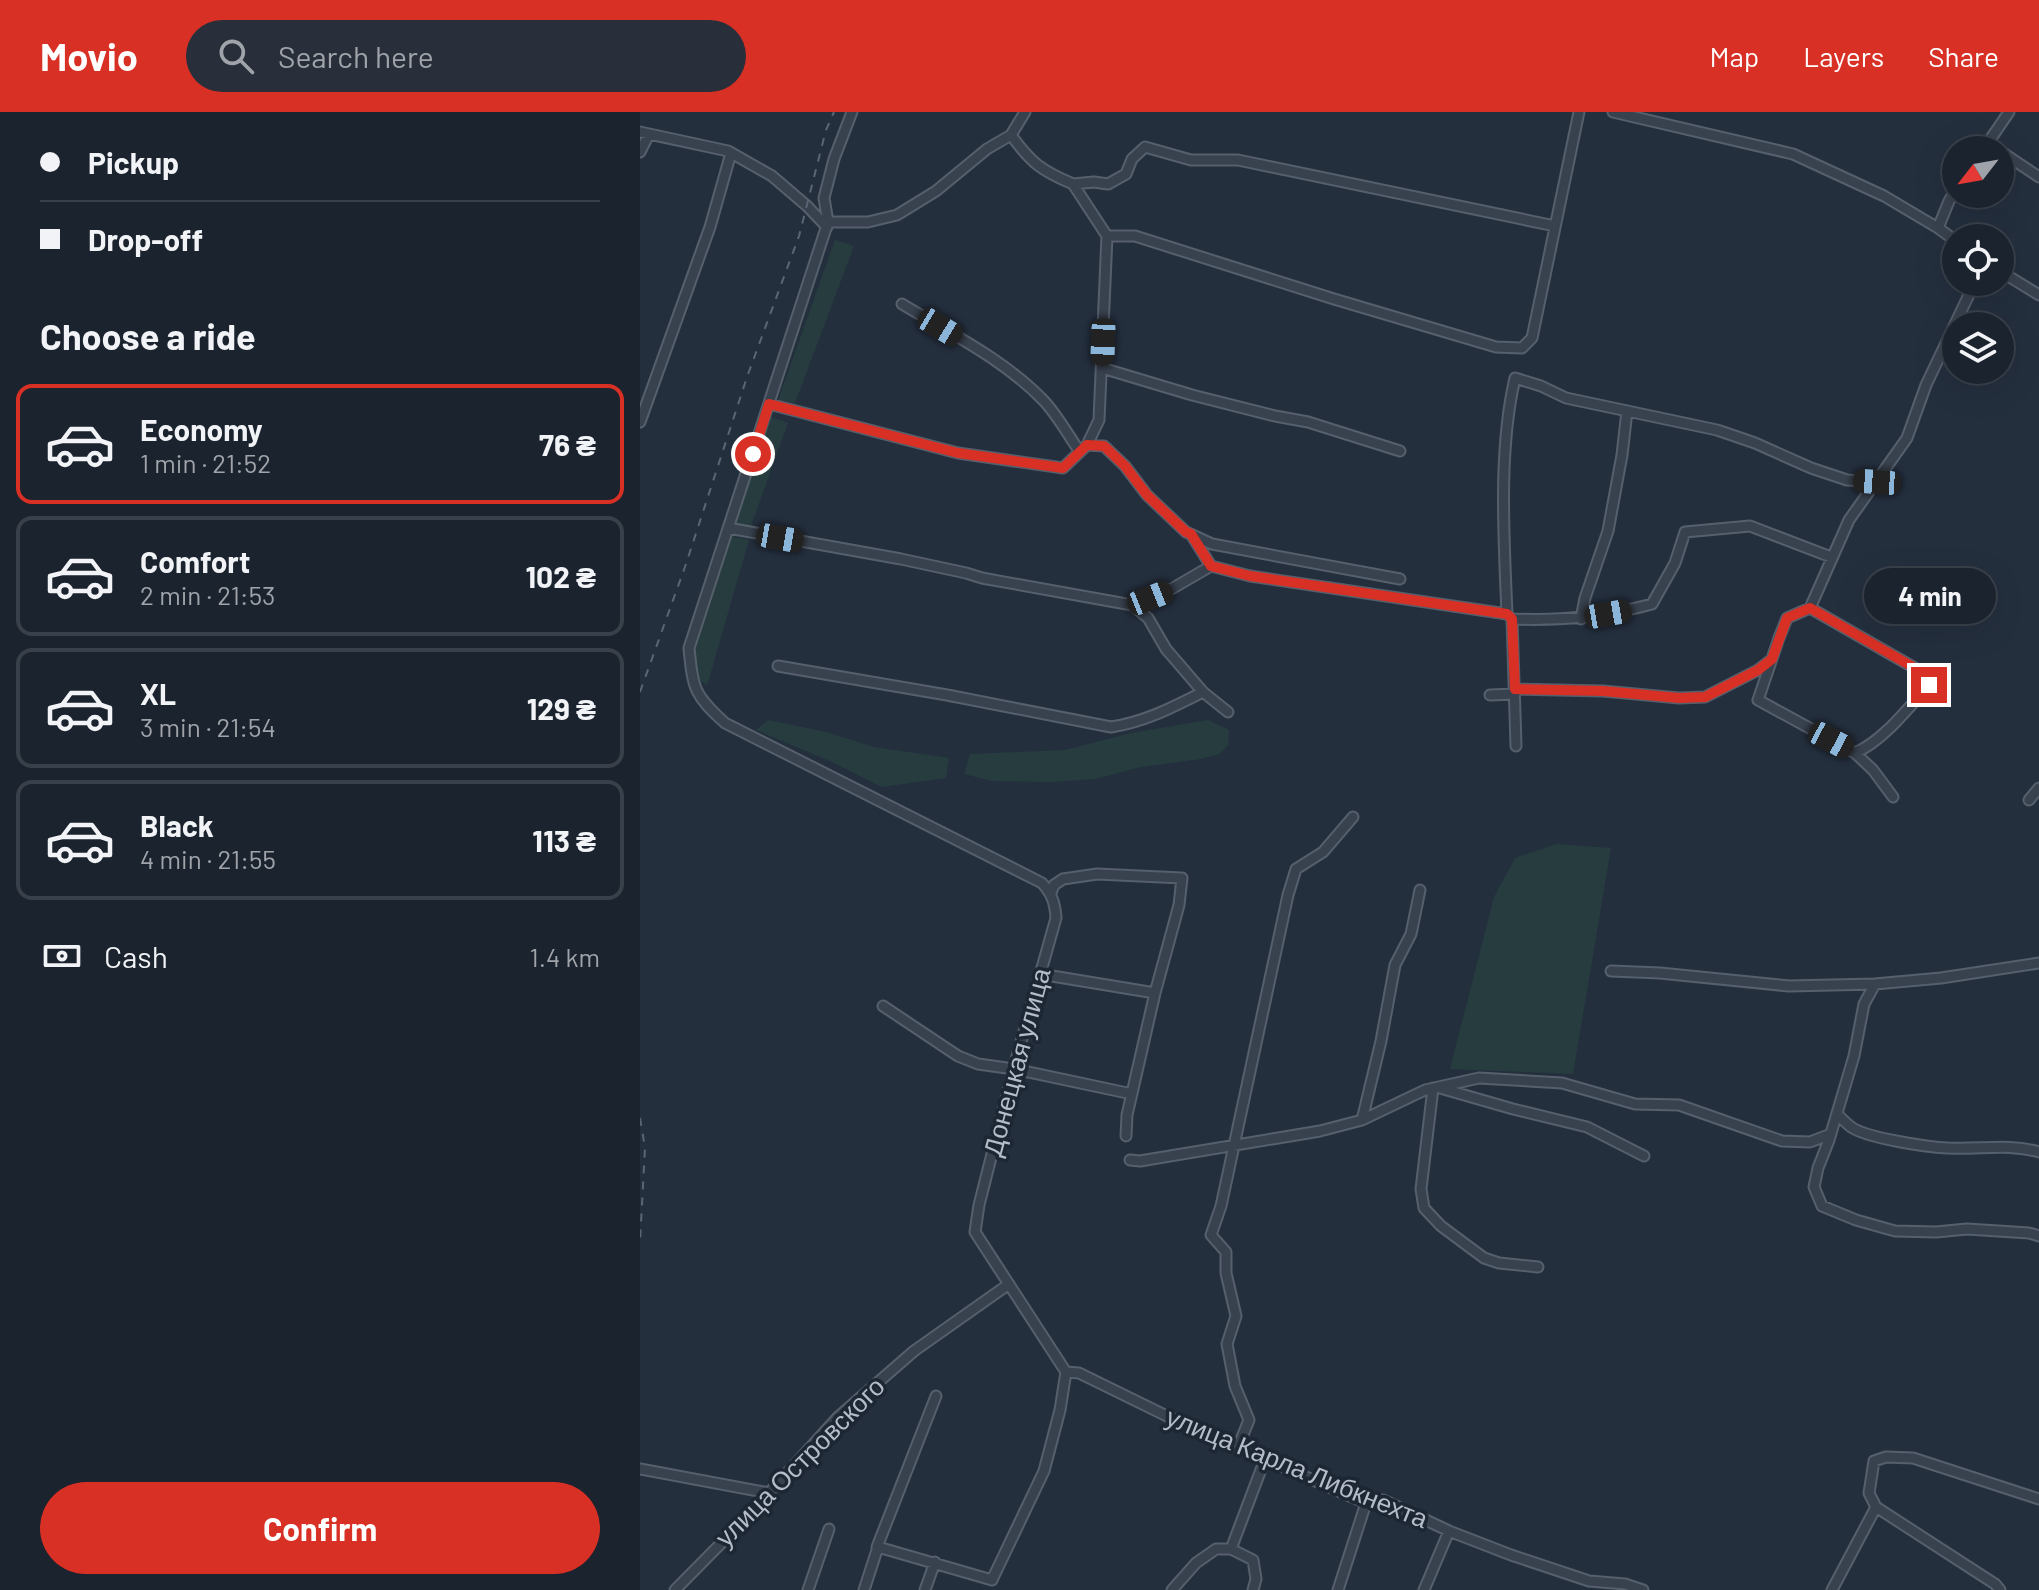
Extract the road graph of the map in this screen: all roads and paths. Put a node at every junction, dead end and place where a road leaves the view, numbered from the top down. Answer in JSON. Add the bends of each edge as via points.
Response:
{"nodes":[{"id":1,"x":852,"y":112,"type":"edge"},
{"id":2,"x":1025,"y":112,"type":"edge"},
{"id":3,"x":1579,"y":112,"type":"edge"},
{"id":4,"x":1613,"y":112,"type":"edge"},
{"id":5,"x":2009,"y":112,"type":"edge"},
{"id":6,"x":644,"y":133,"type":"edge"},
{"id":7,"x":1011,"y":135,"type":"junction"},
{"id":8,"x":1993,"y":136,"type":"edge"},
{"id":9,"x":640,"y":152,"type":"edge"},
{"id":10,"x":731,"y":153,"type":"junction"},
{"id":11,"x":2014,"y":160,"type":"edge"},
{"id":12,"x":2039,"y":177,"type":"edge"},
{"id":13,"x":1073,"y":184,"type":"junction"},
{"id":14,"x":1946,"y":208,"type":"edge"},
{"id":15,"x":828,"y":225,"type":"junction"},
{"id":16,"x":1555,"y":226,"type":"junction"},
{"id":17,"x":1938,"y":228,"type":"junction"},
{"id":18,"x":1942,"y":231,"type":"edge"},
{"id":19,"x":1107,"y":236,"type":"junction"},
{"id":20,"x":2014,"y":280,"type":"edge"},
{"id":21,"x":2039,"y":295,"type":"edge"},
{"id":22,"x":1968,"y":296,"type":"edge"},
{"id":23,"x":902,"y":304,"type":"dead end"},
{"id":24,"x":1102,"y":368,"type":"junction"},
{"id":25,"x":769,"y":404,"type":"junction"},
{"id":26,"x":1627,"y":411,"type":"junction"},
{"id":27,"x":640,"y":422,"type":"edge"},
{"id":28,"x":1084,"y":448,"type":"junction"},
{"id":29,"x":1400,"y":451,"type":"dead end"},
{"id":30,"x":1877,"y":482,"type":"junction"},
{"id":31,"x":728,"y":528,"type":"junction"},
{"id":32,"x":1191,"y":534,"type":"junction"},
{"id":33,"x":1831,"y":557,"type":"junction"},
{"id":34,"x":1211,"y":566,"type":"junction"},
{"id":35,"x":1400,"y":579,"type":"dead end"},
{"id":36,"x":1132,"y":605,"type":"junction"},
{"id":37,"x":1810,"y":608,"type":"junction"},
{"id":38,"x":1509,"y":616,"type":"junction"},
{"id":39,"x":1581,"y":619,"type":"junction"},
{"id":40,"x":1772,"y":659,"type":"junction"},
{"id":41,"x":778,"y":666,"type":"dead end"},
{"id":42,"x":1203,"y":692,"type":"junction"},
{"id":43,"x":1515,"y":692,"type":"junction"},
{"id":44,"x":1490,"y":695,"type":"dead end"},
{"id":45,"x":1228,"y":712,"type":"dead end"},
{"id":46,"x":1516,"y":746,"type":"dead end"},
{"id":47,"x":1855,"y":753,"type":"junction"},
{"id":48,"x":2039,"y":788,"type":"edge"},
{"id":49,"x":1893,"y":797,"type":"dead end"},
{"id":50,"x":2029,"y":800,"type":"dead end"},
{"id":51,"x":1353,"y":817,"type":"dead end"},
{"id":52,"x":1420,"y":890,"type":"dead end"},
{"id":53,"x":1051,"y":893,"type":"junction"},
{"id":54,"x":2039,"y":963,"type":"edge"},
{"id":55,"x":1611,"y":971,"type":"dead end"},
{"id":56,"x":1040,"y":974,"type":"junction"},
{"id":57,"x":1875,"y":984,"type":"junction"},
{"id":58,"x":1155,"y":993,"type":"junction"},
{"id":59,"x":883,"y":1006,"type":"dead end"},
{"id":60,"x":1014,"y":1069,"type":"junction"},
{"id":61,"x":1434,"y":1088,"type":"junction"},
{"id":62,"x":1132,"y":1094,"type":"junction"},
{"id":63,"x":1837,"y":1114,"type":"junction"},
{"id":64,"x":1362,"y":1120,"type":"junction"},
{"id":65,"x":1831,"y":1134,"type":"junction"},
{"id":66,"x":1126,"y":1136,"type":"dead end"},
{"id":67,"x":1235,"y":1145,"type":"junction"},
{"id":68,"x":2039,"y":1152,"type":"edge"},
{"id":69,"x":1644,"y":1156,"type":"dead end"},
{"id":70,"x":1130,"y":1160,"type":"dead end"},
{"id":71,"x":2039,"y":1236,"type":"edge"},
{"id":72,"x":1538,"y":1267,"type":"dead end"},
{"id":73,"x":1009,"y":1284,"type":"junction"},
{"id":74,"x":1066,"y":1372,"type":"junction"},
{"id":75,"x":936,"y":1396,"type":"dead end"},
{"id":76,"x":1238,"y":1447,"type":"junction"},
{"id":77,"x":1265,"y":1459,"type":"junction"},
{"id":78,"x":640,"y":1469,"type":"edge"},
{"id":79,"x":769,"y":1493,"type":"junction"},
{"id":80,"x":2039,"y":1499,"type":"edge"},
{"id":81,"x":1366,"y":1503,"type":"junction"},
{"id":82,"x":1876,"y":1507,"type":"junction"},
{"id":83,"x":829,"y":1529,"type":"dead end"},
{"id":84,"x":1449,"y":1531,"type":"junction"},
{"id":85,"x":878,"y":1547,"type":"junction"},
{"id":86,"x":1231,"y":1549,"type":"junction"},
{"id":87,"x":935,"y":1562,"type":"junction"},
{"id":88,"x":990,"y":1585,"type":"edge"},
{"id":89,"x":1598,"y":1587,"type":"edge"},
{"id":90,"x":675,"y":1590,"type":"edge"},
{"id":91,"x":808,"y":1590,"type":"edge"},
{"id":92,"x":864,"y":1590,"type":"edge"},
{"id":93,"x":925,"y":1590,"type":"edge"},
{"id":94,"x":1172,"y":1590,"type":"edge"},
{"id":95,"x":1253,"y":1590,"type":"edge"},
{"id":96,"x":1338,"y":1590,"type":"edge"},
{"id":97,"x":1424,"y":1590,"type":"edge"},
{"id":98,"x":1643,"y":1590,"type":"edge"},
{"id":99,"x":1832,"y":1590,"type":"edge"},
{"id":100,"x":2000,"y":1590,"type":"edge"}],
"edges":[{"from":1,"to":15,"type":"street","via":[[824,198]]},
{"from":2,"to":7,"type":"street"},
{"from":3,"to":16,"type":"street"},
{"from":4,"to":17,"type":"street","via":[[1793,154]]},
{"from":5,"to":8,"type":"street"},
{"from":6,"to":9,"type":"street"},
{"from":6,"to":10,"type":"street"},
{"from":7,"to":13,"type":"street","via":[[1048,174]]},
{"from":7,"to":15,"type":"street","via":[[897,215]]},
{"from":10,"to":15,"type":"street","via":[[772,176]]},
{"from":10,"to":27,"type":"street"},
{"from":11,"to":12,"type":"street"},
{"from":13,"to":16,"type":"street","via":[[1108,184],[1126,174],[1145,147],[1191,160],[1238,160]]},
{"from":13,"to":19,"type":"street"},
{"from":14,"to":17,"type":"street"},
{"from":15,"to":25,"type":"street"},
{"from":16,"to":19,"type":"street","via":[[1532,338],[1522,348],[1496,347],[1135,236]]},
{"from":17,"to":18,"type":"street"},
{"from":19,"to":24,"type":"street"},
{"from":20,"to":21,"type":"street"},
{"from":22,"to":30,"type":"street","via":[[1907,438]]},
{"from":23,"to":28,"type":"street","via":[[1020,379]]},
{"from":24,"to":28,"type":"street","via":[[1099,420]]},
{"from":24,"to":29,"type":"street"},
{"from":25,"to":28,"type":"street","via":[[958,453],[1063,468]]},
{"from":25,"to":31,"type":"street"},
{"from":26,"to":30,"type":"street","via":[[1717,430],[1847,480]]},
{"from":26,"to":38,"type":"street","via":[[1566,398],[1515,378],[1505,474]]},
{"from":26,"to":39,"type":"street","via":[[1608,531]]},
{"from":28,"to":32,"type":"street","via":[[1104,446]]},
{"from":30,"to":33,"type":"street","via":[[1849,520]]},
{"from":31,"to":36,"type":"street"},
{"from":31,"to":53,"type":"street","via":[[689,648],[692,680],[702,703],[725,723],[1042,883]]},
{"from":32,"to":34,"type":"street"},
{"from":32,"to":35,"type":"street","via":[[1212,544]]},
{"from":33,"to":37,"type":"street"},
{"from":33,"to":39,"type":"street","via":[[1750,526],[1685,532],[1652,604]]},
{"from":34,"to":36,"type":"street"},
{"from":34,"to":38,"type":"street"},
{"from":36,"to":42,"type":"street","via":[[1148,618],[1166,649]]},
{"from":37,"to":40,"type":"street","via":[[1787,618]]},
{"from":37,"to":47,"type":"street","via":[[1927,675],[1929,685]]},
{"from":38,"to":39,"type":"street"},
{"from":38,"to":43,"type":"street"},
{"from":40,"to":43,"type":"street","via":[[1705,697]]},
{"from":40,"to":47,"type":"street","via":[[1758,700]]},
{"from":41,"to":42,"type":"street","via":[[1111,727],[1147,719]]},
{"from":42,"to":45,"type":"street"},
{"from":43,"to":44,"type":"street"},
{"from":43,"to":46,"type":"street"},
{"from":47,"to":49,"type":"street"},
{"from":48,"to":50,"type":"street"},
{"from":51,"to":67,"type":"street","via":[[1323,852],[1296,869]]},
{"from":52,"to":64,"type":"street","via":[[1411,934],[1395,965]]},
{"from":53,"to":56,"type":"street","name":"Донецкая улица","via":[[1056,918]]},
{"from":53,"to":58,"type":"street","via":[[1063,879],[1097,874],[1182,878]]},
{"from":54,"to":57,"type":"street"},
{"from":55,"to":57,"type":"street","via":[[1789,986]]},
{"from":56,"to":58,"type":"street"},
{"from":56,"to":60,"type":"street","name":"Донецкая улица"},
{"from":57,"to":63,"type":"street","via":[[1864,1004]]},
{"from":58,"to":62,"type":"street"},
{"from":59,"to":60,"type":"street","via":[[958,1056]]},
{"from":60,"to":62,"type":"street"},
{"from":60,"to":73,"type":"street","name":"Донецкая улица","via":[[975,1232]]},
{"from":61,"to":64,"type":"street"},
{"from":61,"to":65,"type":"street","via":[[1479,1078],[1562,1083],[1635,1104],[1679,1105],[1782,1141],[1810,1142]]},
{"from":61,"to":69,"type":"street","via":[[1587,1127]]},
{"from":61,"to":72,"type":"street","via":[[1421,1189],[1424,1208],[1484,1258]]},
{"from":62,"to":66,"type":"street"},
{"from":63,"to":65,"type":"street"},
{"from":63,"to":68,"type":"street","via":[[1852,1128],[1910,1142]]},
{"from":64,"to":67,"type":"street"},
{"from":65,"to":71,"type":"street","via":[[1814,1187],[1822,1206],[1895,1231],[1967,1229]]},
{"from":67,"to":70,"type":"street"},
{"from":67,"to":76,"type":"street","via":[[1211,1235],[1226,1252],[1236,1316],[1227,1344],[1249,1420]]},
{"from":73,"to":74,"type":"street"},
{"from":73,"to":79,"type":"street","name":"улица Островского","via":[[892,1370],[837,1418]]},
{"from":74,"to":76,"type":"street","name":"улица Карла Либкнехта","via":[[1079,1373]]},
{"from":74,"to":88,"type":"street","via":[[1044,1471]]},
{"from":75,"to":85,"type":"street"},
{"from":76,"to":77,"type":"street","name":"улица Карла Либкнехта"},
{"from":77,"to":81,"type":"street","name":"улица Карла Либкнехта"},
{"from":77,"to":86,"type":"street"},
{"from":78,"to":79,"type":"street"},
{"from":79,"to":90,"type":"street","name":"улица Островского"},
{"from":80,"to":82,"type":"street","via":[[1913,1458],[1886,1457],[1874,1461],[1869,1493]]},
{"from":81,"to":84,"type":"street","name":"улица Карла Либкнехта","via":[[1383,1500]]},
{"from":81,"to":96,"type":"street"},
{"from":82,"to":99,"type":"street"},
{"from":82,"to":100,"type":"street"},
{"from":83,"to":91,"type":"street"},
{"from":84,"to":89,"type":"street","name":"улица Карла Либкнехта"},
{"from":84,"to":97,"type":"street"},
{"from":85,"to":87,"type":"street"},
{"from":85,"to":92,"type":"street"},
{"from":86,"to":94,"type":"street","via":[[1216,1549]]},
{"from":86,"to":95,"type":"street","via":[[1253,1560]]},
{"from":87,"to":88,"type":"street"},
{"from":87,"to":93,"type":"street"},
{"from":89,"to":98,"type":"street","name":"улица Карла Либкнехта","via":[[1625,1584]]}]}
